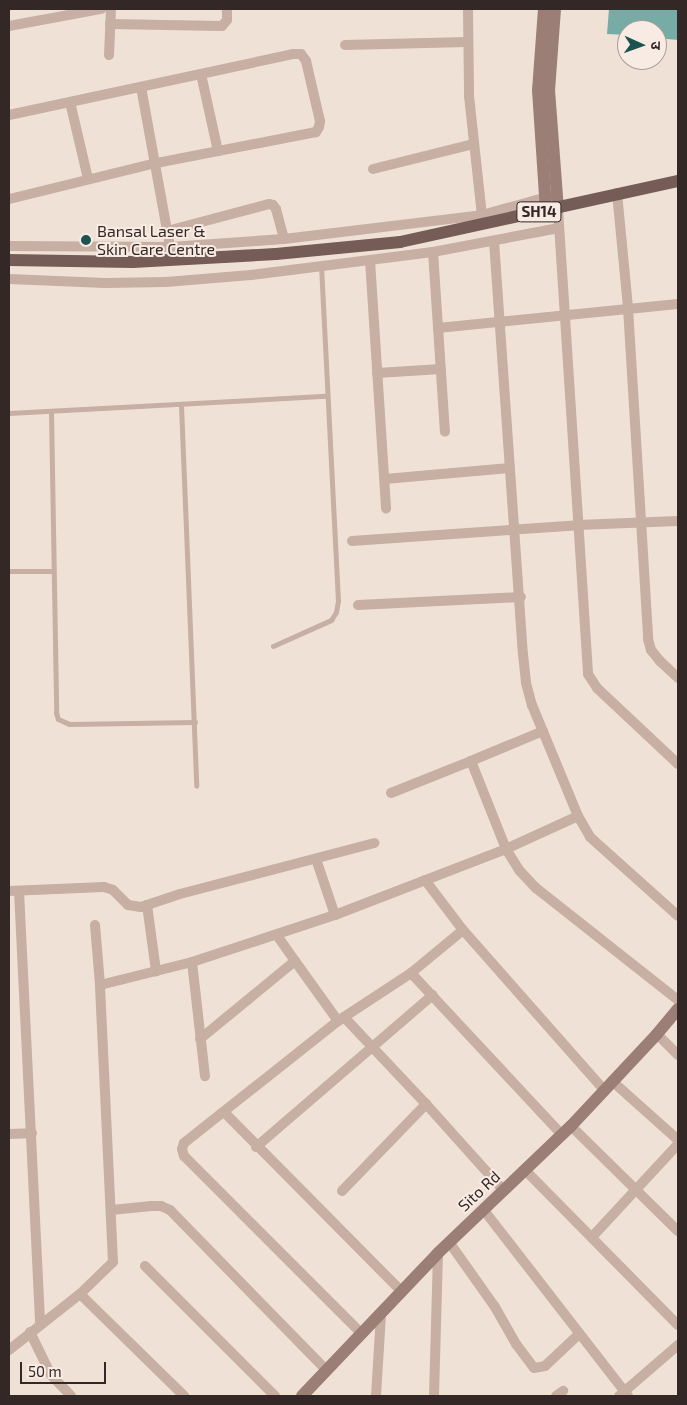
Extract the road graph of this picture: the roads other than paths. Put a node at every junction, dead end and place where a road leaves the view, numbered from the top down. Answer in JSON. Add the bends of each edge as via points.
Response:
{"nodes":[{"id":1,"x":101,"y":9,"type":"edge"},
{"id":2,"x":111,"y":9,"type":"edge"},
{"id":3,"x":227,"y":9,"type":"edge"},
{"id":4,"x":468,"y":9,"type":"edge"},
{"id":5,"x":544,"y":9,"type":"edge"},
{"id":6,"x":555,"y":9,"type":"edge"},
{"id":7,"x":110,"y":24,"type":"junction"},
{"id":8,"x":9,"y":26,"type":"edge"},
{"id":9,"x":467,"y":42,"type":"junction"},
{"id":10,"x":344,"y":45,"type":"dead end"},
{"id":11,"x":109,"y":55,"type":"dead end"},
{"id":12,"x":201,"y":74,"type":"junction"},
{"id":13,"x":141,"y":87,"type":"junction"},
{"id":14,"x":70,"y":102,"type":"junction"},
{"id":15,"x":9,"y":115,"type":"edge"},
{"id":16,"x":473,"y":144,"type":"junction"},
{"id":17,"x":218,"y":151,"type":"junction"},
{"id":18,"x":156,"y":163,"type":"junction"},
{"id":19,"x":373,"y":169,"type":"dead end"},
{"id":20,"x":88,"y":179,"type":"junction"},
{"id":21,"x":678,"y":181,"type":"edge"},
{"id":22,"x":617,"y":193,"type":"junction"},
{"id":23,"x":9,"y":199,"type":"edge"},
{"id":24,"x":551,"y":203,"type":"junction"},
{"id":25,"x":482,"y":214,"type":"junction"},
{"id":26,"x":559,"y":228,"type":"junction"},
{"id":27,"x":167,"y":231,"type":"junction"},
{"id":28,"x":284,"y":239,"type":"junction"},
{"id":29,"x":494,"y":240,"type":"junction"},
{"id":30,"x":9,"y":246,"type":"edge"},
{"id":31,"x":170,"y":247,"type":"junction"},
{"id":32,"x":433,"y":252,"type":"junction"},
{"id":33,"x":9,"y":260,"type":"edge"},
{"id":34,"x":370,"y":260,"type":"junction"},
{"id":35,"x":321,"y":265,"type":"junction"},
{"id":36,"x":11,"y":282,"type":"edge"},
{"id":37,"x":678,"y":304,"type":"edge"},
{"id":38,"x":628,"y":308,"type":"junction"},
{"id":39,"x":565,"y":315,"type":"junction"},
{"id":40,"x":500,"y":322,"type":"junction"},
{"id":41,"x":438,"y":328,"type":"junction"},
{"id":42,"x":441,"y":369,"type":"junction"},
{"id":43,"x":377,"y":373,"type":"junction"},
{"id":44,"x":326,"y":396,"type":"junction"},
{"id":45,"x":181,"y":405,"type":"junction"},
{"id":46,"x":51,"y":412,"type":"junction"},
{"id":47,"x":9,"y":414,"type":"edge"},
{"id":48,"x":445,"y":432,"type":"dead end"},
{"id":49,"x":510,"y":468,"type":"junction"},
{"id":50,"x":385,"y":479,"type":"junction"},
{"id":51,"x":386,"y":508,"type":"dead end"},
{"id":52,"x":678,"y":521,"type":"edge"},
{"id":53,"x":642,"y":524,"type":"junction"},
{"id":54,"x":578,"y":525,"type":"junction"},
{"id":55,"x":516,"y":530,"type":"junction"},
{"id":56,"x":352,"y":541,"type":"dead end"},
{"id":57,"x":9,"y":571,"type":"edge"},
{"id":58,"x":53,"y":571,"type":"junction"},
{"id":59,"x":521,"y":597,"type":"junction"},
{"id":60,"x":358,"y":605,"type":"dead end"},
{"id":61,"x":273,"y":646,"type":"dead end"},
{"id":62,"x":678,"y":678,"type":"edge"},
{"id":63,"x":195,"y":722,"type":"junction"},
{"id":64,"x":543,"y":731,"type":"junction"},
{"id":65,"x":471,"y":761,"type":"junction"},
{"id":66,"x":678,"y":764,"type":"edge"},
{"id":67,"x":196,"y":786,"type":"dead end"},
{"id":68,"x":391,"y":793,"type":"dead end"},
{"id":69,"x":578,"y":816,"type":"junction"},
{"id":70,"x":374,"y":843,"type":"dead end"},
{"id":71,"x":506,"y":849,"type":"junction"},
{"id":72,"x":316,"y":859,"type":"junction"},
{"id":73,"x":425,"y":880,"type":"junction"},
{"id":74,"x":14,"y":891,"type":"edge"},
{"id":75,"x":147,"y":905,"type":"junction"},
{"id":76,"x":335,"y":915,"type":"junction"},
{"id":77,"x":678,"y":916,"type":"edge"},
{"id":78,"x":95,"y":925,"type":"dead end"},
{"id":79,"x":463,"y":930,"type":"junction"},
{"id":80,"x":277,"y":935,"type":"junction"},
{"id":81,"x":295,"y":961,"type":"junction"},
{"id":82,"x":192,"y":962,"type":"junction"},
{"id":83,"x":156,"y":971,"type":"junction"},
{"id":84,"x":411,"y":973,"type":"junction"},
{"id":85,"x":100,"y":985,"type":"junction"},
{"id":86,"x":433,"y":995,"type":"junction"},
{"id":87,"x":678,"y":1000,"type":"edge"},
{"id":88,"x":678,"y":1009,"type":"edge"},
{"id":89,"x":341,"y":1019,"type":"junction"},
{"id":90,"x":657,"y":1034,"type":"junction"},
{"id":91,"x":200,"y":1039,"type":"junction"},
{"id":92,"x":372,"y":1046,"type":"junction"},
{"id":93,"x":678,"y":1055,"type":"edge"},
{"id":94,"x":205,"y":1076,"type":"dead end"},
{"id":95,"x":608,"y":1085,"type":"junction"},
{"id":96,"x":426,"y":1104,"type":"junction"},
{"id":97,"x":224,"y":1112,"type":"junction"},
{"id":98,"x":571,"y":1126,"type":"junction"},
{"id":99,"x":32,"y":1133,"type":"junction"},
{"id":100,"x":9,"y":1134,"type":"edge"},
{"id":101,"x":561,"y":1134,"type":"junction"},
{"id":102,"x":678,"y":1140,"type":"edge"},
{"id":103,"x":678,"y":1144,"type":"edge"},
{"id":104,"x":256,"y":1146,"type":"junction"},
{"id":105,"x":525,"y":1170,"type":"junction"},
{"id":106,"x":634,"y":1190,"type":"junction"},
{"id":107,"x":342,"y":1191,"type":"dead end"},
{"id":108,"x":504,"y":1191,"type":"junction"},
{"id":109,"x":483,"y":1209,"type":"junction"},
{"id":110,"x":111,"y":1210,"type":"junction"},
{"id":111,"x":678,"y":1231,"type":"edge"},
{"id":112,"x":592,"y":1237,"type":"junction"},
{"id":113,"x":449,"y":1242,"type":"junction"},
{"id":114,"x":438,"y":1253,"type":"junction"},
{"id":115,"x":146,"y":1266,"type":"dead end"},
{"id":116,"x":402,"y":1292,"type":"junction"},
{"id":117,"x":80,"y":1294,"type":"junction"},
{"id":118,"x":381,"y":1314,"type":"junction"},
{"id":119,"x":40,"y":1323,"type":"junction"},
{"id":120,"x":678,"y":1325,"type":"edge"},
{"id":121,"x":30,"y":1332,"type":"junction"},
{"id":122,"x":362,"y":1334,"type":"junction"},
{"id":123,"x":580,"y":1334,"type":"junction"},
{"id":124,"x":678,"y":1345,"type":"edge"},
{"id":125,"x":9,"y":1350,"type":"edge"},
{"id":126,"x":326,"y":1370,"type":"junction"},
{"id":127,"x":624,"y":1395,"type":"edge"},
{"id":128,"x":70,"y":1396,"type":"edge"},
{"id":129,"x":184,"y":1396,"type":"edge"},
{"id":130,"x":275,"y":1396,"type":"edge"},
{"id":131,"x":302,"y":1396,"type":"edge"},
{"id":132,"x":376,"y":1396,"type":"edge"},
{"id":133,"x":434,"y":1396,"type":"edge"}],
"edges":[{"from":1,"to":8,"type":"street"},
{"from":2,"to":7,"type":"street"},
{"from":3,"to":7,"type":"street","via":[[227,20],[222,26]]},
{"from":4,"to":9,"type":"street"},
{"from":5,"to":24,"type":"main road","via":[[538,90]]},
{"from":6,"to":24,"type":"main road","via":[[549,90]]},
{"from":7,"to":11,"type":"street"},
{"from":9,"to":10,"type":"street"},
{"from":9,"to":16,"type":"street"},
{"from":12,"to":13,"type":"street"},
{"from":12,"to":17,"type":"street"},
{"from":12,"to":17,"type":"street","via":[[301,54],[306,61],[318,112],[316,132]]},
{"from":13,"to":14,"type":"street"},
{"from":13,"to":18,"type":"street"},
{"from":14,"to":15,"type":"street"},
{"from":14,"to":20,"type":"street"},
{"from":16,"to":19,"type":"street"},
{"from":16,"to":25,"type":"street"},
{"from":17,"to":18,"type":"street"},
{"from":18,"to":20,"type":"street"},
{"from":18,"to":27,"type":"street"},
{"from":20,"to":23,"type":"street"},
{"from":21,"to":22,"type":"main road","number":"SH14"},
{"from":22,"to":24,"type":"main road","number":"SH14"},
{"from":22,"to":38,"type":"street"},
{"from":24,"to":25,"type":"street"},
{"from":24,"to":26,"type":"street"},
{"from":24,"to":33,"type":"main road","number":"SH14","via":[[400,242],[276,254],[133,262]]},
{"from":25,"to":28,"type":"street"},
{"from":26,"to":29,"type":"street"},
{"from":26,"to":39,"type":"street"},
{"from":27,"to":28,"type":"street","via":[[268,204],[276,209]]},
{"from":27,"to":31,"type":"street"},
{"from":28,"to":31,"type":"street"},
{"from":29,"to":32,"type":"street"},
{"from":29,"to":40,"type":"street"},
{"from":30,"to":31,"type":"street"},
{"from":32,"to":34,"type":"street"},
{"from":32,"to":41,"type":"street"},
{"from":34,"to":35,"type":"street"},
{"from":34,"to":43,"type":"street"},
{"from":35,"to":36,"type":"street","via":[[166,282]]},
{"from":35,"to":44,"type":"lane"},
{"from":37,"to":38,"type":"street"},
{"from":38,"to":39,"type":"street"},
{"from":38,"to":53,"type":"street"},
{"from":39,"to":40,"type":"street"},
{"from":39,"to":54,"type":"street"},
{"from":40,"to":41,"type":"street"},
{"from":40,"to":49,"type":"street"},
{"from":41,"to":42,"type":"street"},
{"from":42,"to":43,"type":"street"},
{"from":42,"to":48,"type":"street"},
{"from":43,"to":50,"type":"street"},
{"from":44,"to":45,"type":"lane"},
{"from":44,"to":61,"type":"lane","via":[[338,601],[336,612],[331,620]]},
{"from":45,"to":46,"type":"lane"},
{"from":45,"to":63,"type":"lane"},
{"from":46,"to":47,"type":"lane"},
{"from":46,"to":58,"type":"lane"},
{"from":49,"to":50,"type":"street"},
{"from":49,"to":55,"type":"street"},
{"from":50,"to":51,"type":"street"},
{"from":52,"to":53,"type":"street"},
{"from":53,"to":54,"type":"street"},
{"from":53,"to":62,"type":"street","via":[[648,640],[660,661]]},
{"from":54,"to":55,"type":"street"},
{"from":54,"to":66,"type":"street","via":[[588,674],[597,688]]},
{"from":55,"to":56,"type":"street"},
{"from":55,"to":59,"type":"street"},
{"from":57,"to":58,"type":"lane"},
{"from":58,"to":63,"type":"lane","via":[[58,719],[69,724]]},
{"from":59,"to":60,"type":"street"},
{"from":59,"to":64,"type":"street","via":[[526,683]]},
{"from":63,"to":67,"type":"lane"},
{"from":64,"to":65,"type":"street"},
{"from":64,"to":69,"type":"street"},
{"from":65,"to":68,"type":"street"},
{"from":65,"to":71,"type":"street"},
{"from":69,"to":71,"type":"street"},
{"from":69,"to":77,"type":"street","via":[[590,836],[608,855]]},
{"from":70,"to":72,"type":"street"},
{"from":71,"to":73,"type":"street"},
{"from":71,"to":87,"type":"street","via":[[536,888]]},
{"from":72,"to":75,"type":"street"},
{"from":72,"to":76,"type":"street"},
{"from":73,"to":76,"type":"street"},
{"from":73,"to":79,"type":"street"},
{"from":74,"to":75,"type":"street","via":[[104,888],[112,890],[128,905]]},
{"from":74,"to":99,"type":"street"},
{"from":75,"to":83,"type":"street"},
{"from":76,"to":80,"type":"street"},
{"from":78,"to":85,"type":"street"},
{"from":79,"to":84,"type":"street"},
{"from":79,"to":95,"type":"street"},
{"from":80,"to":81,"type":"street"},
{"from":80,"to":82,"type":"street"},
{"from":81,"to":89,"type":"street"},
{"from":81,"to":91,"type":"street"},
{"from":82,"to":83,"type":"street"},
{"from":82,"to":91,"type":"street"},
{"from":83,"to":85,"type":"street"},
{"from":84,"to":86,"type":"street"},
{"from":84,"to":89,"type":"street"},
{"from":85,"to":110,"type":"street"},
{"from":86,"to":92,"type":"street"},
{"from":86,"to":101,"type":"street"},
{"from":88,"to":90,"type":"main road","name":"Sito Rd"},
{"from":89,"to":92,"type":"street"},
{"from":89,"to":97,"type":"street"},
{"from":90,"to":93,"type":"street"},
{"from":90,"to":95,"type":"main road","name":"Sito Rd"},
{"from":91,"to":94,"type":"street"},
{"from":92,"to":96,"type":"street"},
{"from":92,"to":104,"type":"street"},
{"from":95,"to":98,"type":"main road","name":"Sito Rd"},
{"from":95,"to":102,"type":"street"},
{"from":96,"to":107,"type":"street"},
{"from":96,"to":108,"type":"street"},
{"from":97,"to":104,"type":"street"},
{"from":97,"to":122,"type":"street","via":[[184,1143],[184,1156]]},
{"from":98,"to":101,"type":"main road","name":"Sito Rd"},
{"from":98,"to":106,"type":"street"},
{"from":99,"to":100,"type":"street"},
{"from":99,"to":119,"type":"street"},
{"from":101,"to":105,"type":"main road","name":"Sito Rd"},
{"from":103,"to":106,"type":"street"},
{"from":104,"to":116,"type":"street"},
{"from":105,"to":108,"type":"main road","name":"Sito Rd"},
{"from":105,"to":112,"type":"street"},
{"from":106,"to":111,"type":"street"},
{"from":106,"to":112,"type":"street"},
{"from":108,"to":109,"type":"main road","name":"Sito Rd"},
{"from":109,"to":113,"type":"main road","name":"Sito Rd"},
{"from":109,"to":123,"type":"street"},
{"from":110,"to":117,"type":"street","via":[[113,1262]]},
{"from":110,"to":126,"type":"street","via":[[152,1206],[170,1210]]},
{"from":112,"to":120,"type":"street"},
{"from":113,"to":114,"type":"main road","name":"Sito Rd"},
{"from":113,"to":123,"type":"street","via":[[534,1368],[545,1366]]},
{"from":114,"to":116,"type":"main road","name":"Sito Rd"},
{"from":114,"to":133,"type":"street"},
{"from":115,"to":130,"type":"street"},
{"from":116,"to":118,"type":"main road","name":"Sito Rd"},
{"from":117,"to":119,"type":"street"},
{"from":117,"to":129,"type":"street"},
{"from":118,"to":122,"type":"main road","name":"Sito Rd"},
{"from":118,"to":132,"type":"street"},
{"from":119,"to":121,"type":"street"},
{"from":121,"to":125,"type":"street"},
{"from":121,"to":128,"type":"street","via":[[51,1375]]},
{"from":122,"to":126,"type":"main road","name":"Sito Rd"},
{"from":123,"to":127,"type":"street"},
{"from":124,"to":127,"type":"street"},
{"from":126,"to":131,"type":"main road","name":"Sito Rd"}]}
